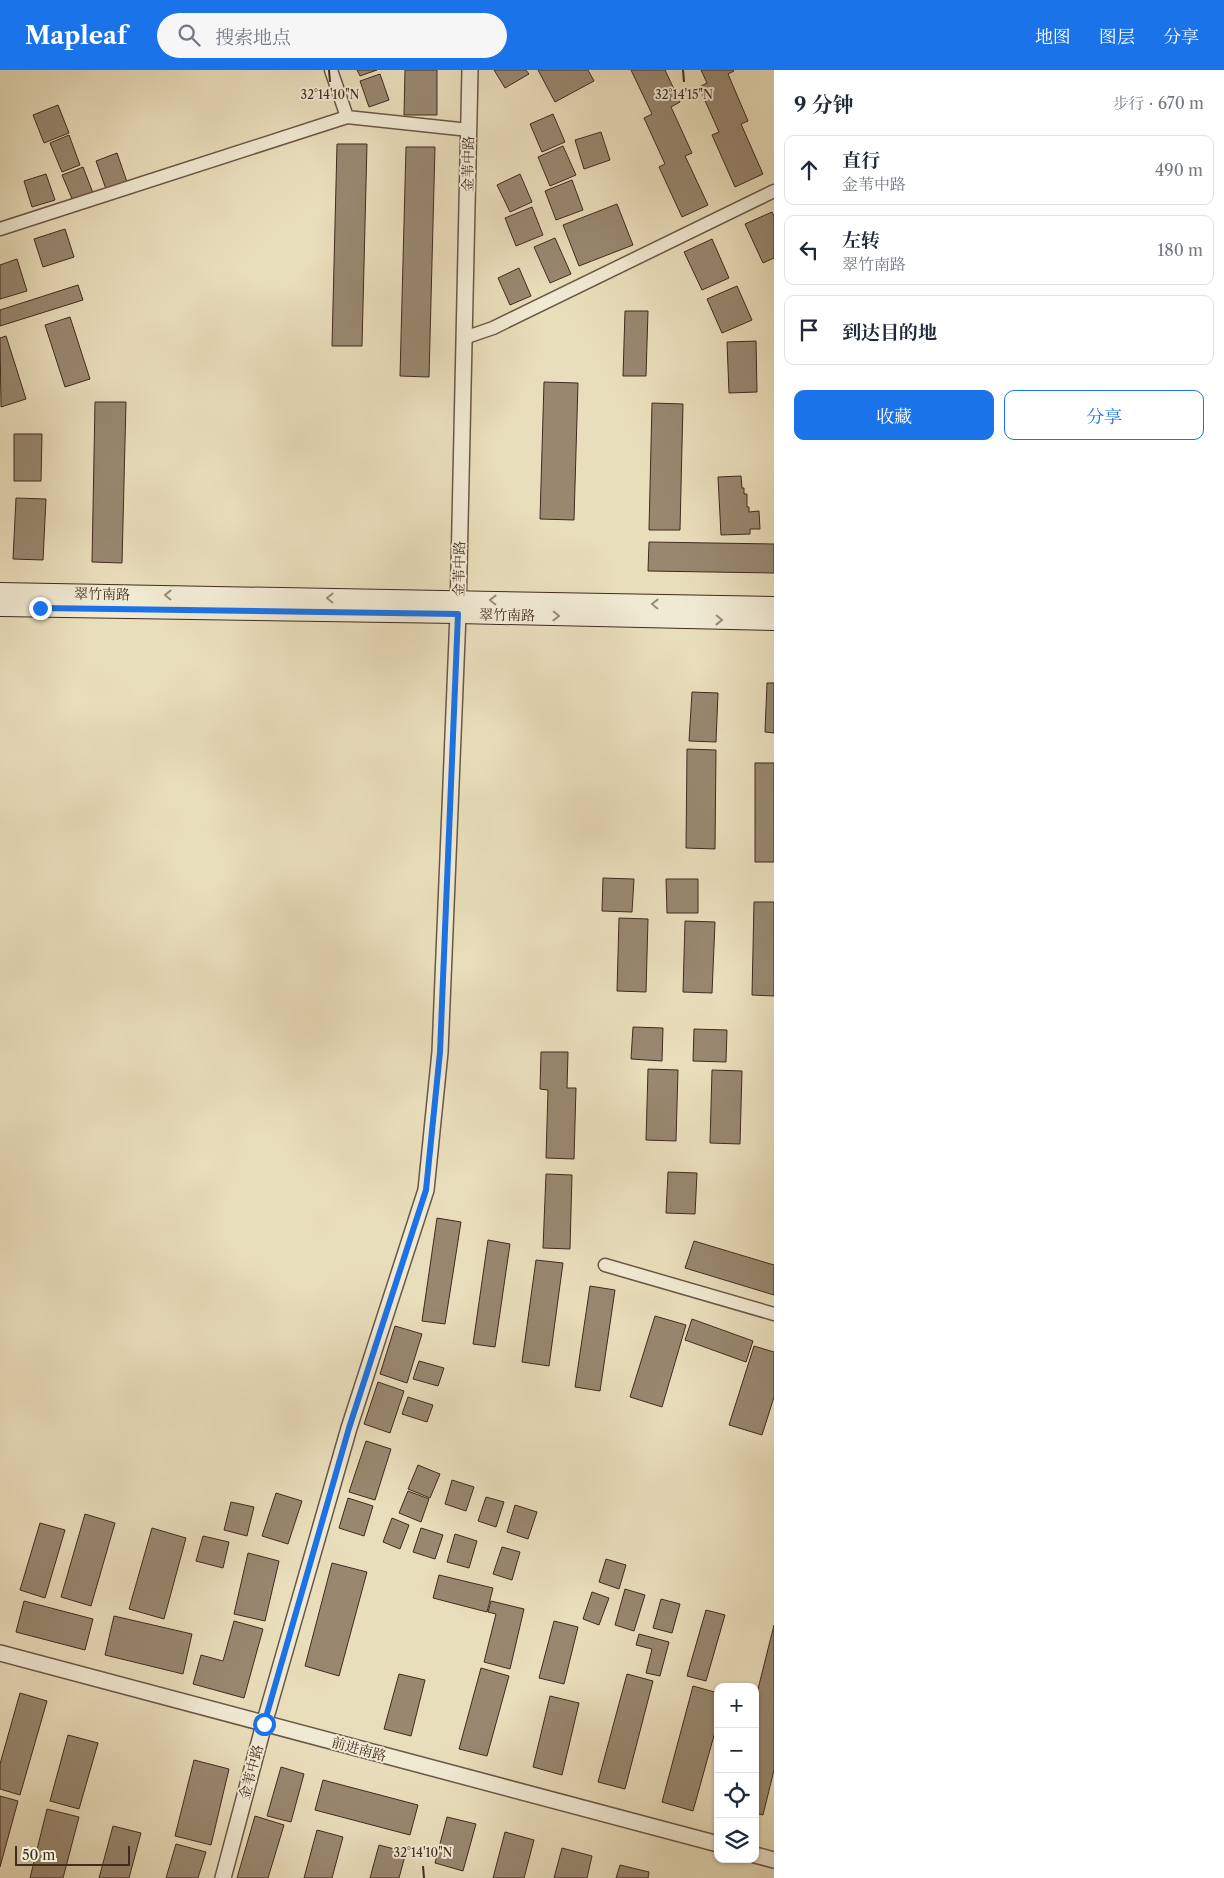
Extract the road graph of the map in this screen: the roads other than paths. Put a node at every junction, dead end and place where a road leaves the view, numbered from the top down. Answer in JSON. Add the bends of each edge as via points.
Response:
{"nodes":[{"id":1,"x":331,"y":70,"type":"edge"},
{"id":2,"x":470,"y":70,"type":"edge"},
{"id":3,"x":347,"y":117,"type":"junction"},
{"id":4,"x":469,"y":130,"type":"junction"},
{"id":5,"x":774,"y":191,"type":"edge"},
{"id":6,"x":0,"y":228,"type":"edge"},
{"id":7,"x":464,"y":338,"type":"junction"},
{"id":8,"x":0,"y":592,"type":"edge"},
{"id":9,"x":774,"y":606,"type":"edge"},
{"id":10,"x":0,"y":607,"type":"edge"},
{"id":11,"x":458,"y":607,"type":"junction"},
{"id":12,"x":774,"y":621,"type":"edge"},
{"id":13,"x":605,"y":1265,"type":"dead end"},
{"id":14,"x":774,"y":1314,"type":"edge"},
{"id":15,"x":0,"y":1654,"type":"edge"},
{"id":16,"x":264,"y":1724,"type":"junction"},
{"id":17,"x":714,"y":1843,"type":"edge"},
{"id":18,"x":759,"y":1856,"type":"edge"},
{"id":19,"x":774,"y":1860,"type":"edge"},
{"id":20,"x":222,"y":1878,"type":"edge"}],
"edges":[{"from":1,"to":3,"type":"street"},
{"from":2,"to":4,"type":"street","name":"金苇中路"},
{"from":3,"to":4,"type":"street"},
{"from":3,"to":6,"type":"street"},
{"from":4,"to":7,"type":"street","name":"金苇中路"},
{"from":5,"to":7,"type":"street","via":[[493,328]]},
{"from":7,"to":11,"type":"street","name":"金苇中路"},
{"from":11,"to":8,"type":"main road","name":"翠竹南路","one_way":true},
{"from":9,"to":11,"type":"main road","name":"翠竹南路","one_way":true},
{"from":10,"to":11,"type":"main road","name":"翠竹南路"},
{"from":11,"to":12,"type":"main road","name":"翠竹南路","one_way":true},
{"from":11,"to":16,"type":"street","name":"金苇中路","via":[[440,1052],[426,1190],[349,1428]]},
{"from":13,"to":14,"type":"street"},
{"from":15,"to":16,"type":"street","name":"前进南路"},
{"from":16,"to":17,"type":"street","name":"前进南路"},
{"from":16,"to":20,"type":"street","name":"金苇中路"},
{"from":18,"to":19,"type":"street"}]}
